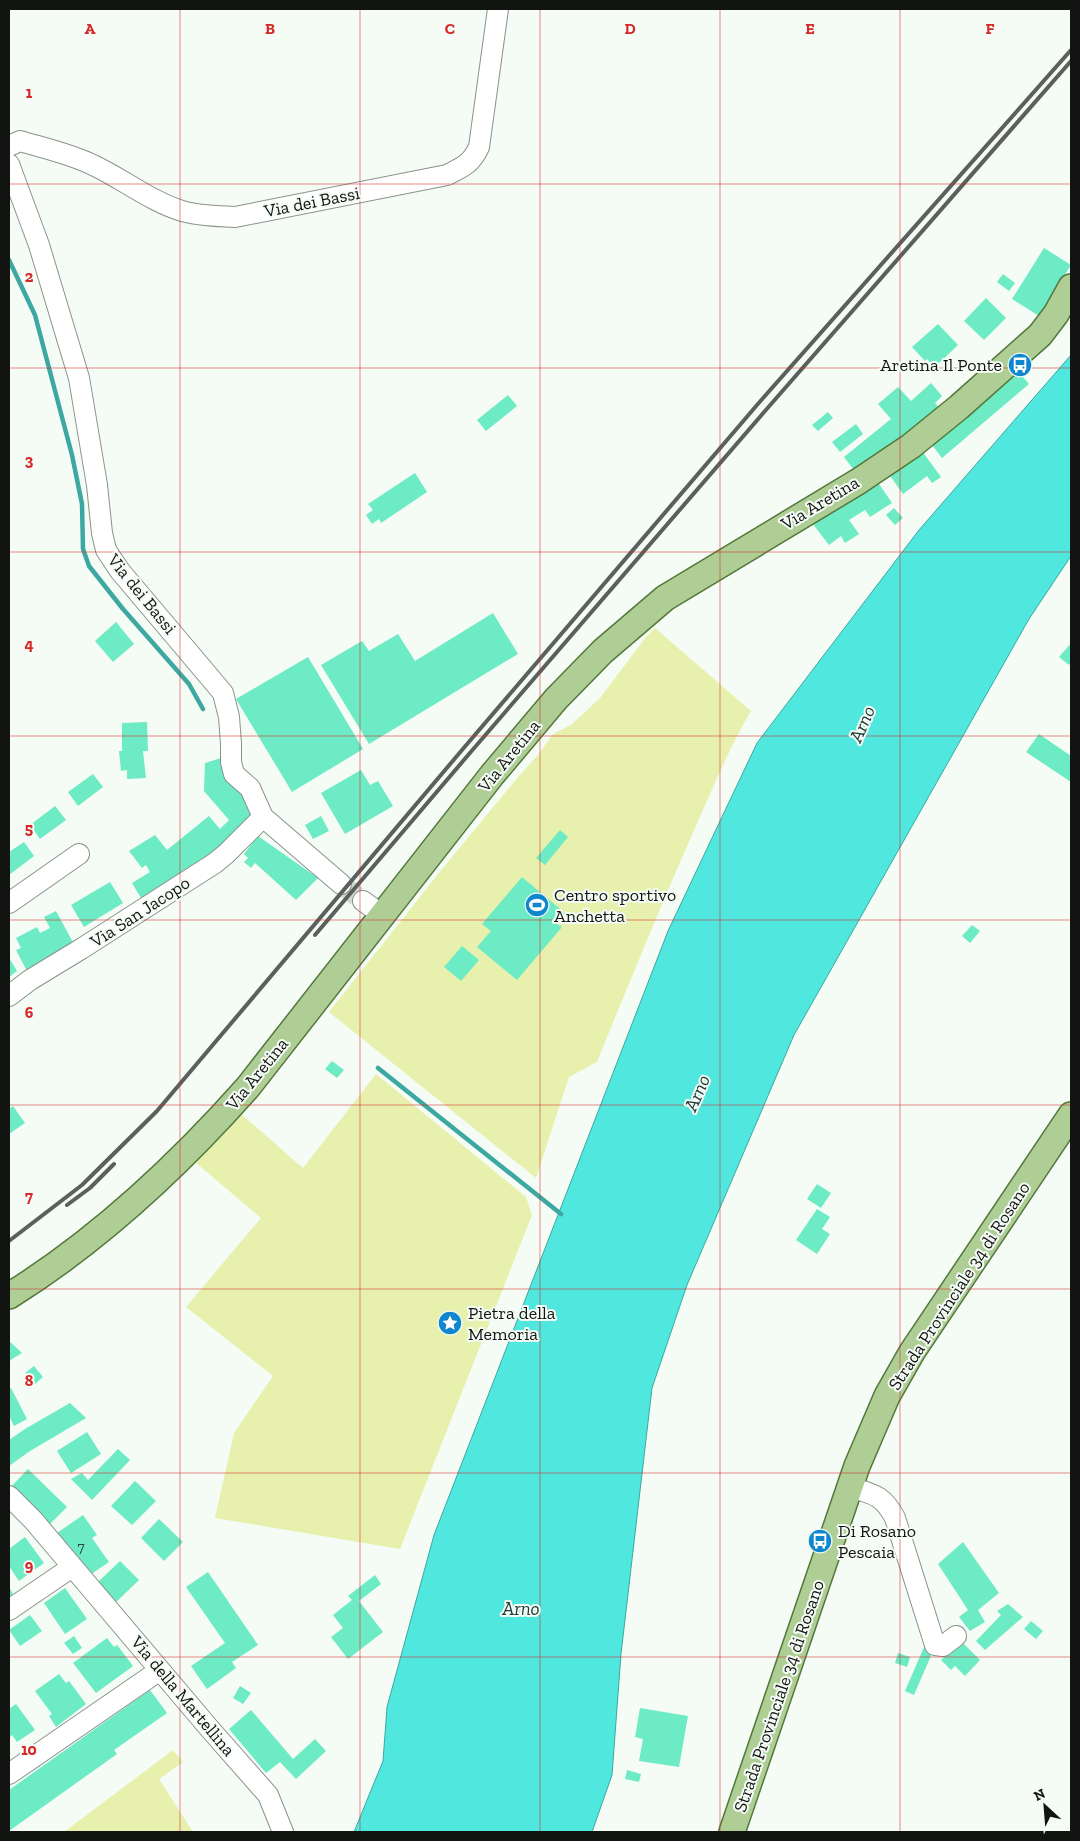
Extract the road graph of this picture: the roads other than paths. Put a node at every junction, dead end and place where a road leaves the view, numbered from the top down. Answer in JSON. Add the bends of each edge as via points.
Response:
{"nodes":[{"id":1,"x":498,"y":9,"type":"edge"},
{"id":2,"x":9,"y":146,"type":"edge"},
{"id":3,"x":9,"y":164,"type":"edge"},
{"id":4,"x":1071,"y":287,"type":"edge"},
{"id":5,"x":263,"y":817,"type":"junction"},
{"id":6,"x":79,"y":854,"type":"dead end"},
{"id":7,"x":341,"y":884,"type":"tunnel mouth"},
{"id":8,"x":9,"y":903,"type":"edge"},
{"id":9,"x":9,"y":996,"type":"edge"},
{"id":10,"x":1071,"y":1115,"type":"edge"},
{"id":11,"x":9,"y":1296,"type":"edge"},
{"id":12,"x":850,"y":1487,"type":"junction"},
{"id":13,"x":9,"y":1496,"type":"edge"},
{"id":14,"x":72,"y":1567,"type":"junction"},
{"id":15,"x":9,"y":1610,"type":"edge"},
{"id":16,"x":956,"y":1636,"type":"dead end"},
{"id":17,"x":160,"y":1670,"type":"junction"},
{"id":18,"x":9,"y":1774,"type":"edge"},
{"id":19,"x":283,"y":1832,"type":"edge"},
{"id":20,"x":732,"y":1832,"type":"edge"}],
"edges":[{"from":1,"to":2,"type":"street","name":"Via dei Bassi","via":[[480,147],[474,159],[447,175],[235,216],[210,216],[158,202],[92,164],[64,154],[20,141]]},
{"from":3,"to":5,"type":"street","name":"Via dei Bassi","via":[[79,378],[106,550],[223,693],[229,717],[234,774],[250,788]]},
{"from":4,"to":11,"type":"main road","name":"Via Aretina","via":[[1040,335],[911,446],[665,598],[604,651],[556,699],[373,908],[248,1086],[211,1129],[110,1224]]},
{"from":5,"to":7,"type":"street","name":"Via dei Bassi"},
{"from":5,"to":9,"type":"street","name":"Via San Jacopo","via":[[215,863]]},
{"from":6,"to":8,"type":"street"},
{"from":10,"to":12,"type":"main road","name":"Strada Provinciale 34 di Rosano","via":[[912,1352],[887,1396]]},
{"from":12,"to":16,"type":"street","via":[[877,1495],[895,1518],[935,1645],[944,1646]]},
{"from":12,"to":20,"type":"main road","name":"Strada Provinciale 34 di Rosano"},
{"from":13,"to":14,"type":"street","name":"Via della Martellina"},
{"from":14,"to":15,"type":"street"},
{"from":14,"to":17,"type":"street","name":"Via della Martellina"},
{"from":17,"to":18,"type":"street"},
{"from":17,"to":19,"type":"street","name":"Via della Martellina","via":[[268,1795]]}]}
